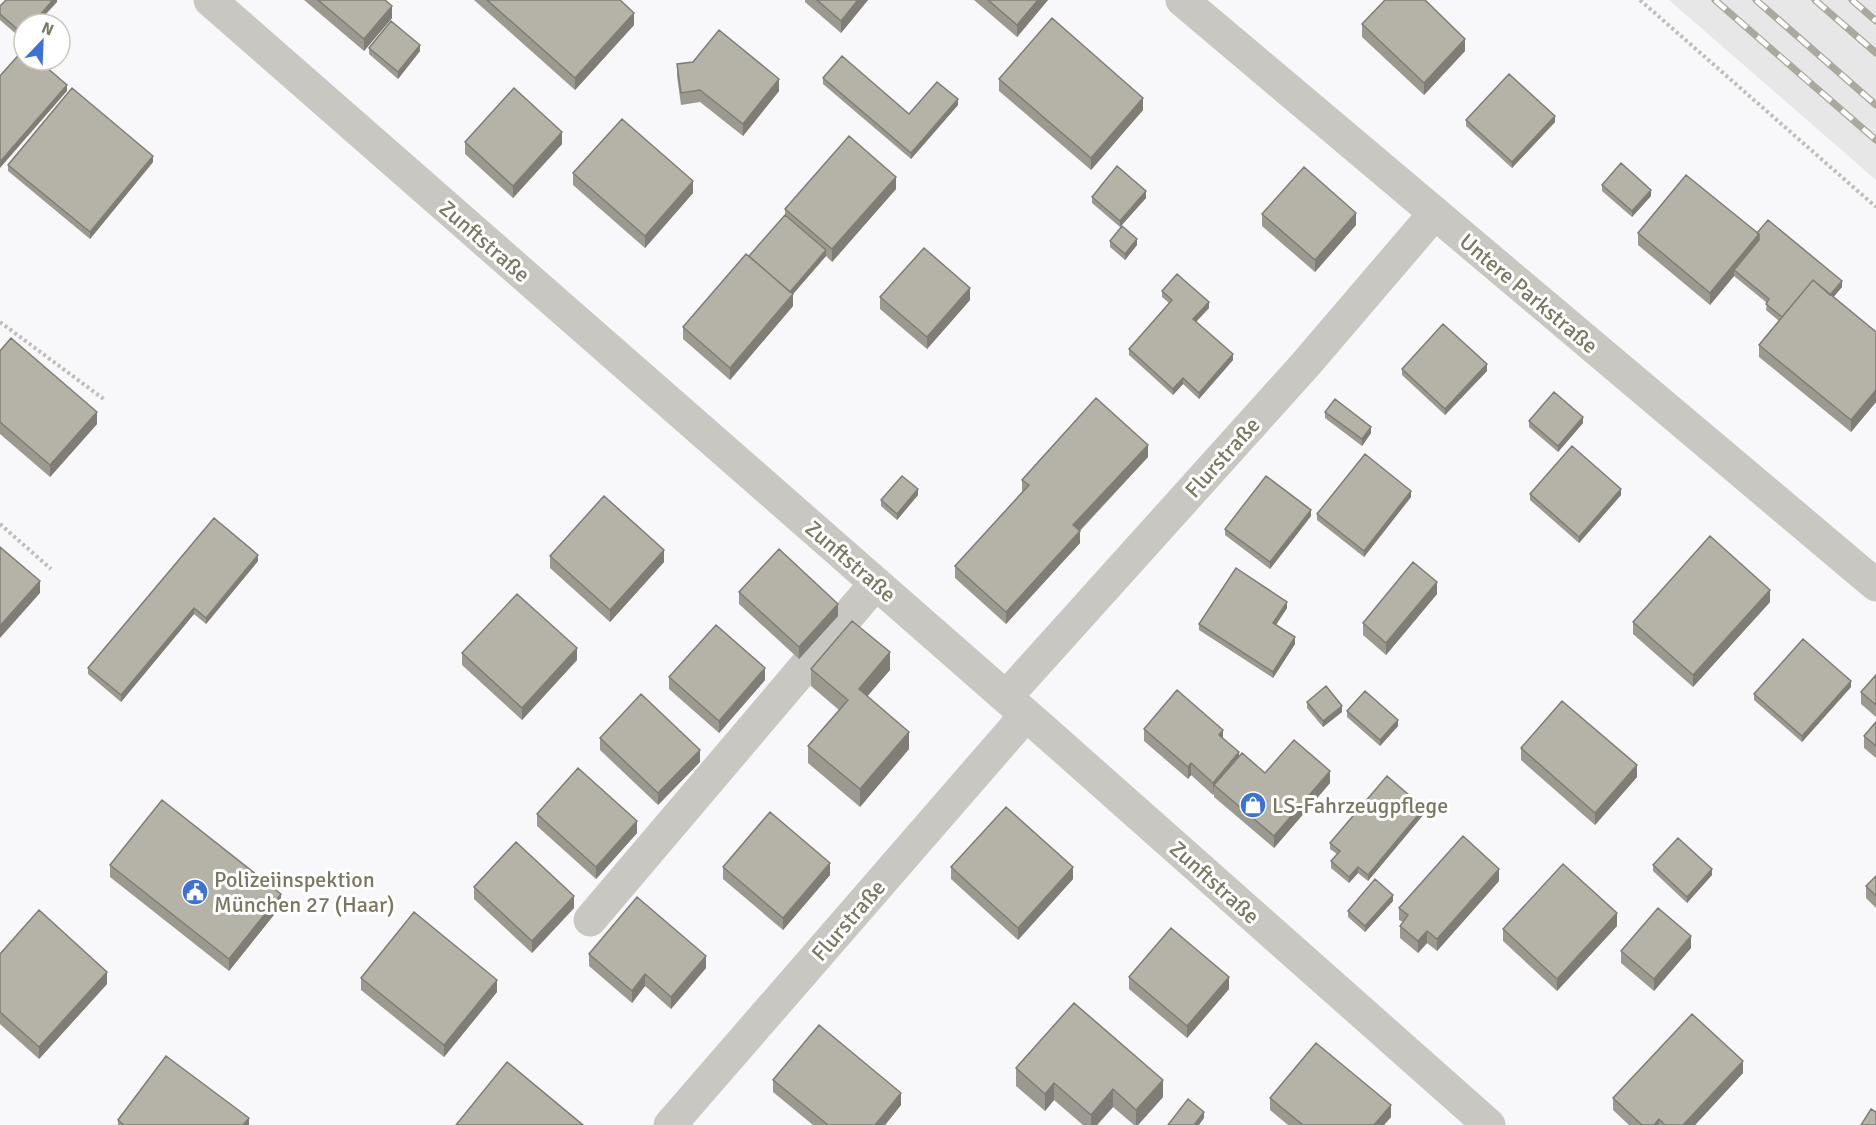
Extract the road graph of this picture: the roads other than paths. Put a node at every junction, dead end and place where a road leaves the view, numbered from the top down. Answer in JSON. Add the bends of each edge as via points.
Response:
{"nodes":[{"id":1,"x":210,"y":0,"type":"edge"},
{"id":2,"x":1182,"y":0,"type":"edge"},
{"id":3,"x":1435,"y":213,"type":"junction"},
{"id":4,"x":876,"y":583,"type":"junction"},
{"id":5,"x":1876,"y":585,"type":"edge"},
{"id":6,"x":1016,"y":706,"type":"junction"},
{"id":7,"x":590,"y":920,"type":"dead end"},
{"id":8,"x":670,"y":1125,"type":"edge"},
{"id":9,"x":1489,"y":1125,"type":"edge"}],
"edges":[{"from":1,"to":4,"type":"street","name":"Zunftstraße"},
{"from":2,"to":3,"type":"street","name":"Untere Parkstraße"},
{"from":3,"to":5,"type":"street","name":"Untere Parkstraße"},
{"from":3,"to":6,"type":"street","name":"Flurstraße"},
{"from":4,"to":6,"type":"street","name":"Zunftstraße"},
{"from":4,"to":7,"type":"street"},
{"from":6,"to":8,"type":"street","name":"Flurstraße"},
{"from":6,"to":9,"type":"street","name":"Zunftstraße"}]}
